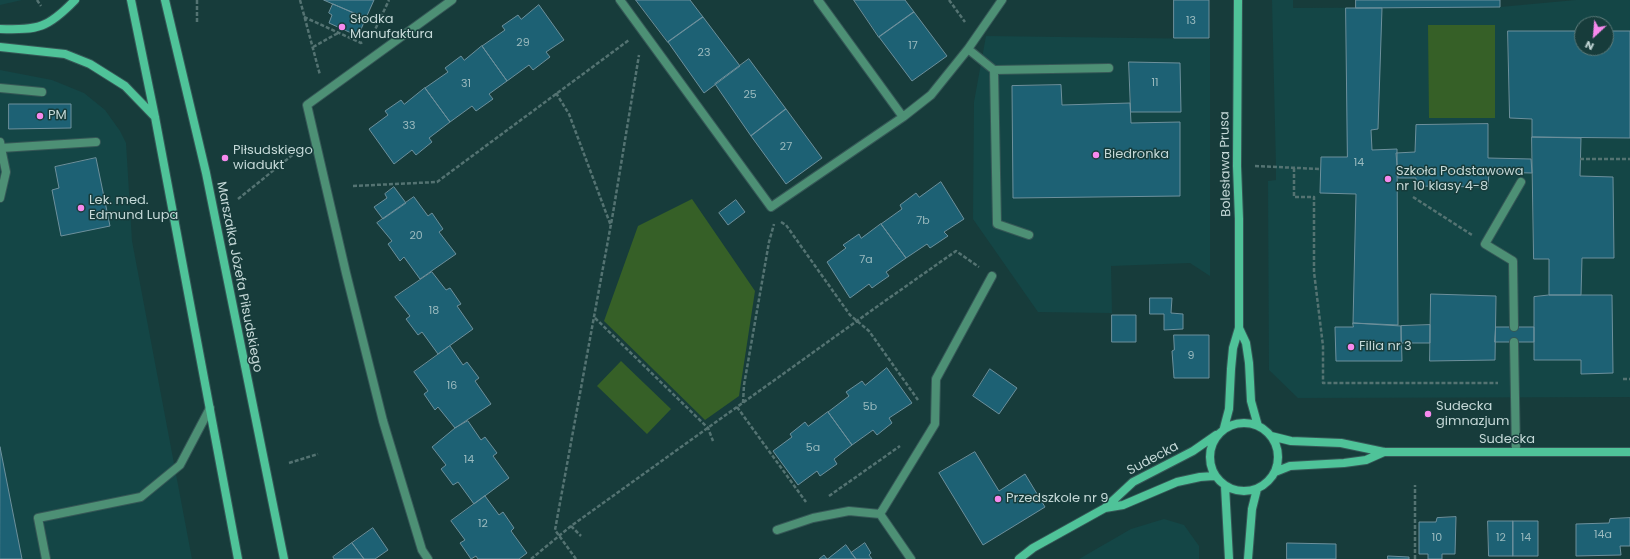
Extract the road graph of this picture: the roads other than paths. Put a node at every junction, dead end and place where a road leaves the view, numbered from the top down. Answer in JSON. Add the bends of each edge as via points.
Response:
{"nodes":[{"id":1,"x":75,"y":0,"type":"edge"},
{"id":2,"x":131,"y":0,"type":"edge"},
{"id":3,"x":165,"y":0,"type":"edge"},
{"id":4,"x":452,"y":0,"type":"edge"},
{"id":5,"x":620,"y":0,"type":"edge"},
{"id":6,"x":818,"y":0,"type":"edge"},
{"id":7,"x":1002,"y":0,"type":"edge"},
{"id":8,"x":1238,"y":0,"type":"edge"},
{"id":9,"x":0,"y":29,"type":"edge"},
{"id":10,"x":0,"y":47,"type":"edge"},
{"id":11,"x":968,"y":49,"type":"junction"},
{"id":12,"x":1109,"y":68,"type":"dead end"},
{"id":13,"x":994,"y":70,"type":"junction"},
{"id":14,"x":0,"y":88,"type":"edge"},
{"id":15,"x":42,"y":92,"type":"dead end"},
{"id":16,"x":155,"y":117,"type":"junction"},
{"id":17,"x":903,"y":117,"type":"junction"},
{"id":18,"x":96,"y":142,"type":"dead end"},
{"id":19,"x":1,"y":145,"type":"edge"},
{"id":20,"x":1521,"y":182,"type":"dead end"},
{"id":21,"x":0,"y":198,"type":"edge"},
{"id":22,"x":1029,"y":235,"type":"dead end"},
{"id":23,"x":992,"y":276,"type":"road end"},
{"id":24,"x":1514,"y":327,"type":"dead end"},
{"id":25,"x":1239,"y":328,"type":"junction"},
{"id":26,"x":1514,"y":342,"type":"dead end"},
{"id":27,"x":210,"y":408,"type":"junction"},
{"id":28,"x":1258,"y":426,"type":"junction"},
{"id":29,"x":1224,"y":428,"type":"junction"},
{"id":30,"x":1216,"y":435,"type":"junction"},
{"id":31,"x":1271,"y":436,"type":"junction"},
{"id":32,"x":1384,"y":452,"type":"junction"},
{"id":33,"x":1516,"y":452,"type":"junction"},
{"id":34,"x":1630,"y":452,"type":"edge"},
{"id":35,"x":1275,"y":472,"type":"junction"},
{"id":36,"x":1214,"y":476,"type":"junction"},
{"id":37,"x":1225,"y":486,"type":"junction"},
{"id":38,"x":1257,"y":489,"type":"junction"},
{"id":39,"x":1105,"y":508,"type":"junction"},
{"id":40,"x":880,"y":514,"type":"junction"},
{"id":41,"x":777,"y":530,"type":"dead end"},
{"id":42,"x":46,"y":559,"type":"edge"},
{"id":43,"x":238,"y":559,"type":"edge"},
{"id":44,"x":284,"y":559,"type":"edge"},
{"id":45,"x":428,"y":559,"type":"edge"},
{"id":46,"x":911,"y":559,"type":"edge"},
{"id":47,"x":1019,"y":559,"type":"edge"},
{"id":48,"x":1229,"y":559,"type":"edge"},
{"id":49,"x":1248,"y":559,"type":"edge"}],
"edges":[{"from":1,"to":9,"type":"street","via":[[49,23],[33,28]]},
{"from":2,"to":16,"type":"street"},
{"from":3,"to":44,"type":"street","name":"Marszałka Józefa Piłsudskiego","via":[[206,173]]},
{"from":4,"to":45,"type":"street","via":[[307,105],[382,422],[422,550]]},
{"from":5,"to":17,"type":"street","via":[[771,207]]},
{"from":6,"to":17,"type":"street"},
{"from":7,"to":11,"type":"street"},
{"from":8,"to":25,"type":"street","name":"Bolesława Prusa"},
{"from":10,"to":16,"type":"street","via":[[66,54],[90,64],[125,86]]},
{"from":11,"to":13,"type":"street"},
{"from":11,"to":17,"type":"street","via":[[931,95]]},
{"from":12,"to":13,"type":"street"},
{"from":13,"to":22,"type":"street","via":[[997,224]]},
{"from":14,"to":15,"type":"street"},
{"from":16,"to":27,"type":"street"},
{"from":18,"to":19,"type":"street"},
{"from":19,"to":21,"type":"street","via":[[6,172]]},
{"from":20,"to":24,"type":"street","via":[[1485,244],[1513,262]]},
{"from":23,"to":40,"type":"street","via":[[936,379],[935,424]]},
{"from":25,"to":28,"type":"street","name":"Bolesława Prusa","via":[[1246,343],[1251,400]]},
{"from":25,"to":29,"type":"street","name":"Bolesława Prusa","via":[[1233,348],[1229,409]]},
{"from":26,"to":33,"type":"street"},
{"from":27,"to":42,"type":"street","via":[[180,465],[142,497],[38,518]]},
{"from":27,"to":43,"type":"street"},
{"from":28,"to":29,"type":"street","via":[[1241,422]]},
{"from":28,"to":31,"type":"street"},
{"from":29,"to":30,"type":"street"},
{"from":30,"to":36,"type":"street","via":[[1209,455]]},
{"from":30,"to":39,"type":"street","name":"Sudecka","via":[[1193,451],[1133,482]]},
{"from":31,"to":32,"type":"street","name":"Sudecka","via":[[1291,441],[1341,443]]},
{"from":31,"to":35,"type":"street","via":[[1278,453]]},
{"from":32,"to":33,"type":"street","name":"Sudecka"},
{"from":32,"to":35,"type":"street","name":"Sudecka","via":[[1366,460],[1290,466]]},
{"from":33,"to":34,"type":"street","name":"Sudecka"},
{"from":35,"to":38,"type":"street"},
{"from":36,"to":37,"type":"street"},
{"from":36,"to":39,"type":"street","name":"Sudecka","via":[[1177,482],[1123,505]]},
{"from":37,"to":38,"type":"street","via":[[1235,490]]},
{"from":37,"to":48,"type":"street"},
{"from":38,"to":49,"type":"street","via":[[1252,509]]},
{"from":39,"to":47,"type":"street","name":"Sudecka","via":[[1033,548]]},
{"from":40,"to":41,"type":"street","via":[[849,511],[813,518]]},
{"from":40,"to":46,"type":"street"}]}
